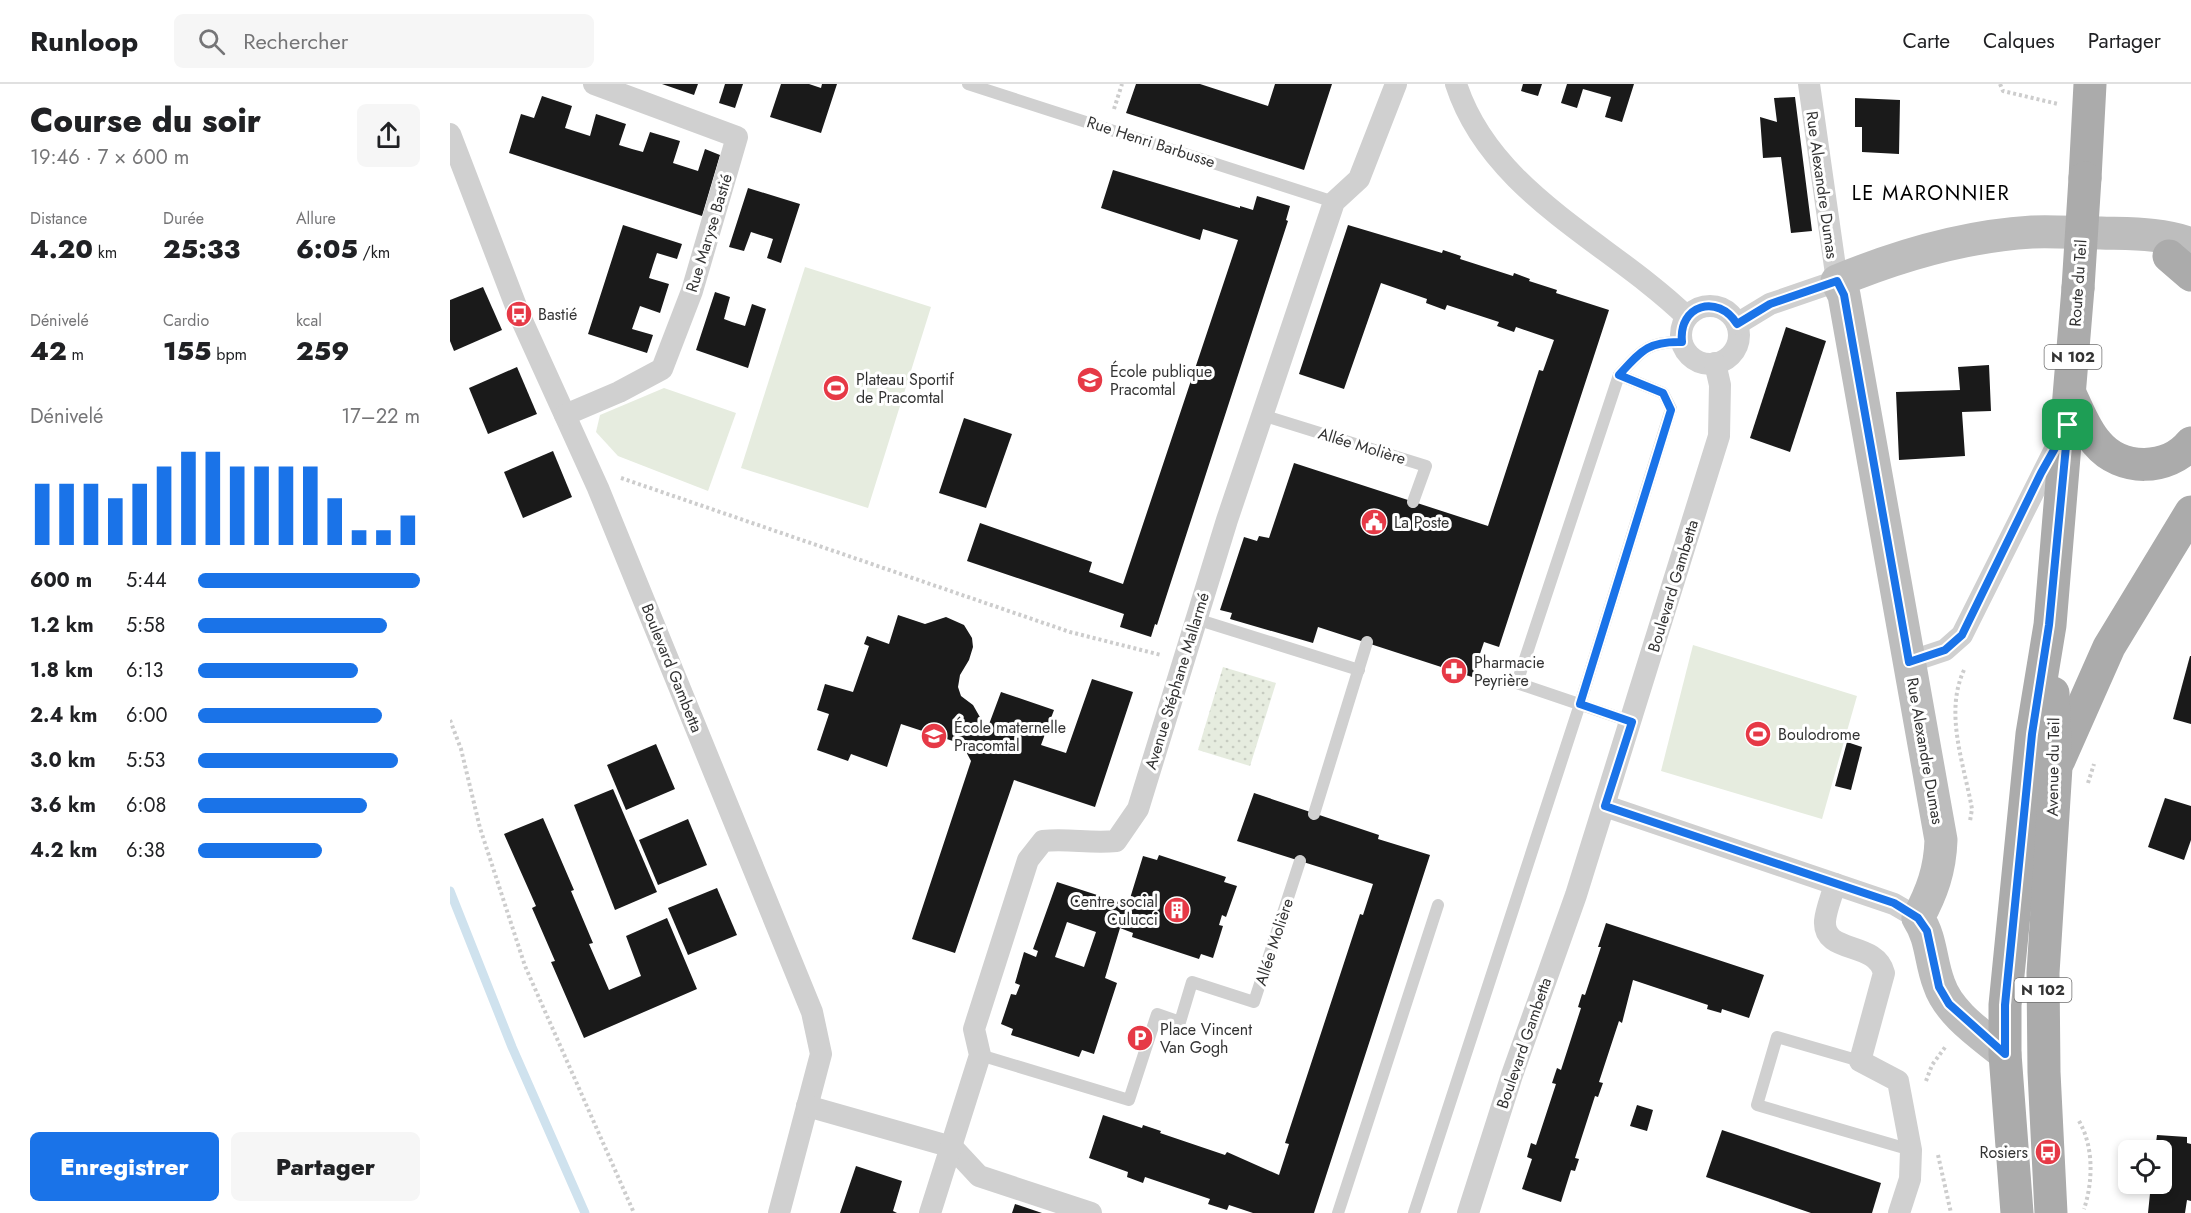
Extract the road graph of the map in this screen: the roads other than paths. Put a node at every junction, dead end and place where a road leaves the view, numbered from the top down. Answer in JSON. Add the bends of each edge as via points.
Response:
{"nodes":[{"id":1,"x":594,"y":84,"type":"edge"},
{"id":2,"x":968,"y":84,"type":"edge"},
{"id":3,"x":1396,"y":84,"type":"edge"},
{"id":4,"x":1456,"y":84,"type":"edge"},
{"id":5,"x":1809,"y":84,"type":"edge"},
{"id":6,"x":2090,"y":84,"type":"edge"},
{"id":7,"x":450,"y":134,"type":"edge"},
{"id":8,"x":1334,"y":202,"type":"junction"},
{"id":9,"x":2185,"y":249,"type":"edge"},
{"id":10,"x":1837,"y":281,"type":"junction"},
{"id":11,"x":1687,"y":317,"type":"junction"},
{"id":12,"x":1737,"y":324,"type":"junction"},
{"id":13,"x":1682,"y":342,"type":"junction"},
{"id":14,"x":1715,"y":363,"type":"junction"},
{"id":15,"x":1619,"y":375,"type":"junction"},
{"id":16,"x":2069,"y":410,"type":"junction"},
{"id":17,"x":565,"y":415,"type":"junction"},
{"id":18,"x":1262,"y":415,"type":"junction"},
{"id":19,"x":2191,"y":443,"type":"edge"},
{"id":20,"x":1413,"y":502,"type":"dead end"},
{"id":21,"x":2191,"y":512,"type":"edge"},
{"id":22,"x":1196,"y":619,"type":"junction"},
{"id":23,"x":2049,"y":625,"type":"junction"},
{"id":24,"x":1368,"y":642,"type":"dead end"},
{"id":25,"x":1909,"y":662,"type":"junction"},
{"id":26,"x":1359,"y":670,"type":"junction"},
{"id":27,"x":1580,"y":704,"type":"junction"},
{"id":28,"x":1632,"y":722,"type":"junction"},
{"id":29,"x":2056,"y":767,"type":"junction"},
{"id":30,"x":1605,"y":806,"type":"junction"},
{"id":31,"x":1314,"y":814,"type":"dead end"},
{"id":32,"x":1300,"y":861,"type":"dead end"},
{"id":33,"x":1835,"y":884,"type":"junction"},
{"id":34,"x":1438,"y":905,"type":"dead end"},
{"id":35,"x":1918,"y":918,"type":"junction"},
{"id":36,"x":2005,"y":1054,"type":"junction"},
{"id":37,"x":980,"y":1056,"type":"junction"},
{"id":38,"x":1860,"y":1061,"type":"junction"},
{"id":39,"x":807,"y":1106,"type":"junction"},
{"id":40,"x":952,"y":1147,"type":"junction"},
{"id":41,"x":1911,"y":1150,"type":"junction"},
{"id":42,"x":779,"y":1213,"type":"edge"},
{"id":43,"x":930,"y":1213,"type":"edge"},
{"id":44,"x":1091,"y":1213,"type":"edge"},
{"id":45,"x":1338,"y":1213,"type":"edge"},
{"id":46,"x":1414,"y":1213,"type":"edge"},
{"id":47,"x":1468,"y":1213,"type":"edge"},
{"id":48,"x":1899,"y":1213,"type":"edge"},
{"id":49,"x":2017,"y":1213,"type":"edge"},
{"id":50,"x":2051,"y":1213,"type":"edge"}],
"edges":[{"from":1,"to":17,"type":"street","name":"Rue Maryse Bastié","via":[[737,137],[692,291],[662,369]]},
{"from":2,"to":8,"type":"lane","name":"Rue Henri Barbusse"},
{"from":3,"to":8,"type":"street","name":"Avenue Stéphane Mallarmé","via":[[1359,179]]},
{"from":4,"to":11,"type":"street","via":[[1485,141],[1519,182],[1639,274]]},
{"from":5,"to":10,"type":"street","name":"Rue Alexandre Dumas"},
{"from":6,"to":16,"type":"main road","name":"Route du Teil","number":"N 102","bridge":true},
{"from":7,"to":17,"type":"street","name":"Boulevard Gambetta","via":[[519,314]]},
{"from":8,"to":18,"type":"street","name":"Avenue Stéphane Mallarmé"},
{"from":9,"to":10,"type":"street","via":[[2137,234],[2034,232],[1953,243],[1887,260]]},
{"from":10,"to":12,"type":"street","via":[[1770,304]]},
{"from":10,"to":25,"type":"street","name":"Rue Alexandre Dumas","via":[[1844,295]]},
{"from":11,"to":12,"type":"street","via":[[1700,307],[1718,307]]},
{"from":11,"to":13,"type":"street"},
{"from":12,"to":14,"type":"street","via":[[1737,344],[1725,359]]},
{"from":13,"to":14,"type":"street","via":[[1694,359]]},
{"from":13,"to":15,"type":"lane","via":[[1662,341],[1645,348]]},
{"from":14,"to":28,"type":"street","name":"Boulevard Gambetta","via":[[1720,386],[1719,436]]},
{"from":15,"to":27,"type":"lane","via":[[1663,393],[1671,410]]},
{"from":15,"to":27,"type":"lane","via":[[1517,683]]},
{"from":16,"to":19,"type":"main road","via":[[2097,444],[2118,459],[2149,465],[2181,456]]},
{"from":16,"to":23,"type":"main road","name":"Route du Teil","number":"N 102"},
{"from":16,"to":25,"type":"street","via":[[1962,635],[1945,650]]},
{"from":17,"to":39,"type":"street","name":"Boulevard Gambetta","via":[[812,1012],[821,1054]]},
{"from":18,"to":20,"type":"lane","name":"Allée Molière","via":[[1426,466]]},
{"from":18,"to":22,"type":"street","name":"Avenue Stéphane Mallarmé"},
{"from":21,"to":29,"type":"main road","via":[[2109,647]]},
{"from":22,"to":26,"type":"lane"},
{"from":22,"to":37,"type":"street","name":"Avenue Stéphane Mallarmé","via":[[1138,809],[1116,841],[1044,841],[1028,860],[974,1029]]},
{"from":23,"to":29,"type":"main road","name":"Avenue du Teil","number":"N 102"},
{"from":23,"to":36,"type":"main road","name":"Avenue du Teil","number":"N 102","via":[[2032,734],[2005,1005]]},
{"from":24,"to":26,"type":"lane"},
{"from":25,"to":35,"type":"street","name":"Rue Alexandre Dumas","via":[[1941,840],[1940,865],[1933,889]]},
{"from":26,"to":31,"type":"lane"},
{"from":27,"to":28,"type":"lane"},
{"from":27,"to":46,"type":"lane"},
{"from":28,"to":30,"type":"street","name":"Boulevard Gambetta"},
{"from":29,"to":50,"type":"main road","name":"Avenue du Teil","number":"N 102","via":[[2043,973]]},
{"from":30,"to":33,"type":"street"},
{"from":30,"to":47,"type":"street","name":"Boulevard Gambetta"},
{"from":32,"to":37,"type":"lane","name":"Allée Molière","via":[[1254,1002],[1192,982],[1179,1022],[1157,1014],[1130,1100]]},
{"from":33,"to":35,"type":"street","via":[[1894,903]]},
{"from":33,"to":38,"type":"street","via":[[1825,923],[1828,934],[1838,944],[1872,954],[1881,962],[1884,973]]},
{"from":34,"to":45,"type":"lane"},
{"from":35,"to":36,"type":"street","via":[[1927,931],[1939,987],[1949,1004]]},
{"from":36,"to":49,"type":"main road","name":"Avenue du Teil","number":"N 102"},
{"from":37,"to":40,"type":"street","name":"Avenue Stéphane Mallarmé"},
{"from":38,"to":41,"type":"street","via":[[1898,1081]]},
{"from":38,"to":41,"type":"lane","via":[[1777,1037],[1757,1105]]},
{"from":39,"to":40,"type":"street"},
{"from":39,"to":42,"type":"street","name":"Boulevard Gambetta"},
{"from":40,"to":43,"type":"street","name":"Avenue Stéphane Mallarmé"},
{"from":40,"to":44,"type":"street","via":[[979,1176]]},
{"from":41,"to":48,"type":"street","via":[[1910,1179]]}]}
